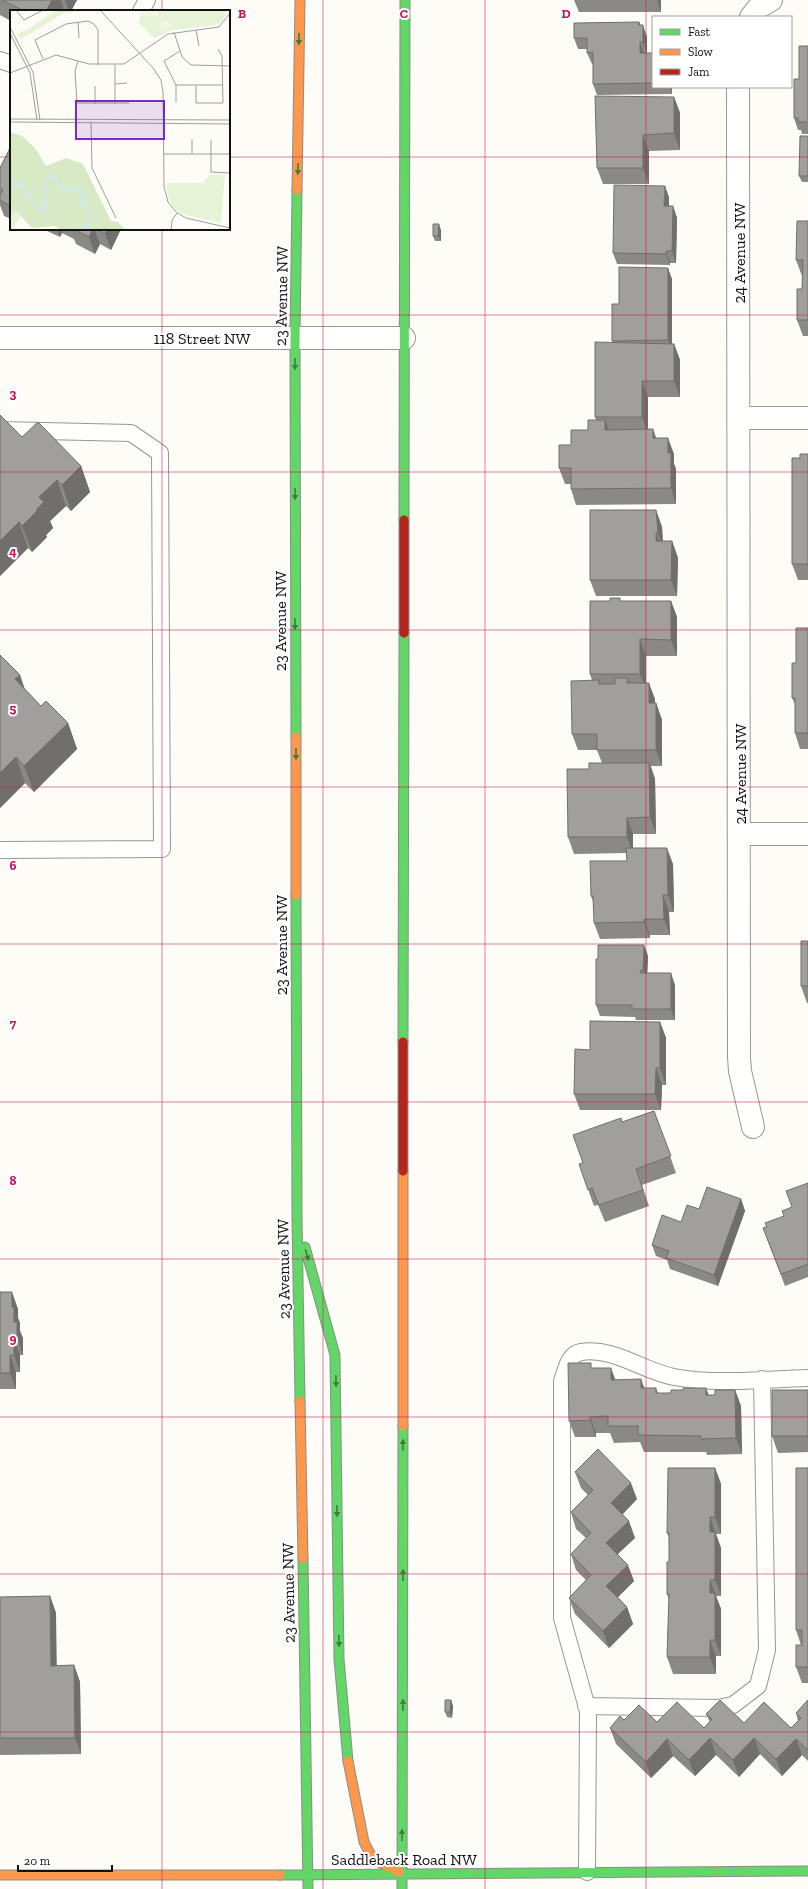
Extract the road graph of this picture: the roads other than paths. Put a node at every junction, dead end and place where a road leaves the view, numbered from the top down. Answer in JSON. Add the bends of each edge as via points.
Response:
{"nodes":[{"id":1,"x":147,"y":0,"type":"edge"},
{"id":2,"x":300,"y":0,"type":"edge"},
{"id":3,"x":405,"y":0,"type":"edge"},
{"id":4,"x":142,"y":10,"type":"edge"},
{"id":5,"x":0,"y":60,"type":"edge"},
{"id":6,"x":10,"y":64,"type":"edge"},
{"id":7,"x":738,"y":88,"type":"edge"},
{"id":8,"x":0,"y":338,"type":"edge"},
{"id":9,"x":295,"y":338,"type":"junction"},
{"id":10,"x":404,"y":338,"type":"junction"},
{"id":11,"x":740,"y":418,"type":"junction"},
{"id":12,"x":808,"y":418,"type":"edge"},
{"id":13,"x":0,"y":430,"type":"edge"},
{"id":14,"x":740,"y":834,"type":"junction"},
{"id":15,"x":808,"y":834,"type":"edge"},
{"id":16,"x":0,"y":850,"type":"edge"},
{"id":17,"x":752,"y":1127,"type":"dead end"},
{"id":18,"x":297,"y":1217,"type":"junction"},
{"id":19,"x":808,"y":1378,"type":"edge"},
{"id":20,"x":762,"y":1379,"type":"junction"},
{"id":21,"x":586,"y":1706,"type":"junction"},
{"id":22,"x":808,"y":1871,"type":"edge"},
{"id":23,"x":587,"y":1872,"type":"junction"},
{"id":24,"x":402,"y":1874,"type":"junction"},
{"id":25,"x":516,"y":1874,"type":"junction"},
{"id":26,"x":0,"y":1875,"type":"edge"},
{"id":27,"x":308,"y":1875,"type":"junction"},
{"id":28,"x":506,"y":1881,"type":"dead end"},
{"id":29,"x":308,"y":1889,"type":"edge"},
{"id":30,"x":319,"y":1889,"type":"edge"},
{"id":31,"x":402,"y":1889,"type":"edge"}],
"edges":[{"from":1,"to":4,"type":"lane"},
{"from":2,"to":9,"type":"main road","name":"23 Avenue NW","one_way":true},
{"from":3,"to":10,"type":"main road"},
{"from":5,"to":6,"type":"lane"},
{"from":7,"to":11,"type":"street","name":"24 Avenue NW"},
{"from":8,"to":9,"type":"street","name":"118 Street NW"},
{"from":9,"to":10,"type":"street","name":"118 Street NW"},
{"from":9,"to":18,"type":"main road","name":"23 Avenue NW","one_way":true},
{"from":24,"to":10,"type":"main road","one_way":true},
{"from":11,"to":12,"type":"street"},
{"from":11,"to":14,"type":"street","name":"24 Avenue NW"},
{"from":13,"to":16,"type":"lane","via":[[131,433],[160,453],[162,833],[162,849]]},
{"from":14,"to":15,"type":"street"},
{"from":14,"to":17,"type":"street","name":"24 Avenue NW","via":[[740,1071]]},
{"from":18,"to":24,"type":"main road","one_way":true,"via":[[335,1355],[339,1659],[349,1767],[367,1847],[373,1859]]},
{"from":18,"to":27,"type":"main road","name":"23 Avenue NW"},
{"from":19,"to":20,"type":"lane"},
{"from":20,"to":21,"type":"lane","via":[[767,1650],[758,1686],[733,1705],[717,1708]]},
{"from":20,"to":21,"type":"lane","via":[[719,1381],[673,1377],[607,1352],[580,1352],[570,1359],[562,1381],[562,1618]]},
{"from":21,"to":23,"type":"lane"},
{"from":22,"to":23,"type":"main road","name":"Saddleback Road NW"},
{"from":23,"to":25,"type":"main road","name":"Saddleback Road NW"},
{"from":24,"to":25,"type":"main road","name":"Saddleback Road NW"},
{"from":24,"to":27,"type":"main road","name":"Saddleback Road NW"},
{"from":24,"to":31,"type":"main road"},
{"from":25,"to":28,"type":"main road"},
{"from":26,"to":27,"type":"main road","name":"Saddleback Road NW"},
{"from":27,"to":29,"type":"main road","name":"23 Avenue NW"},
{"from":27,"to":30,"type":"main road"}]}
